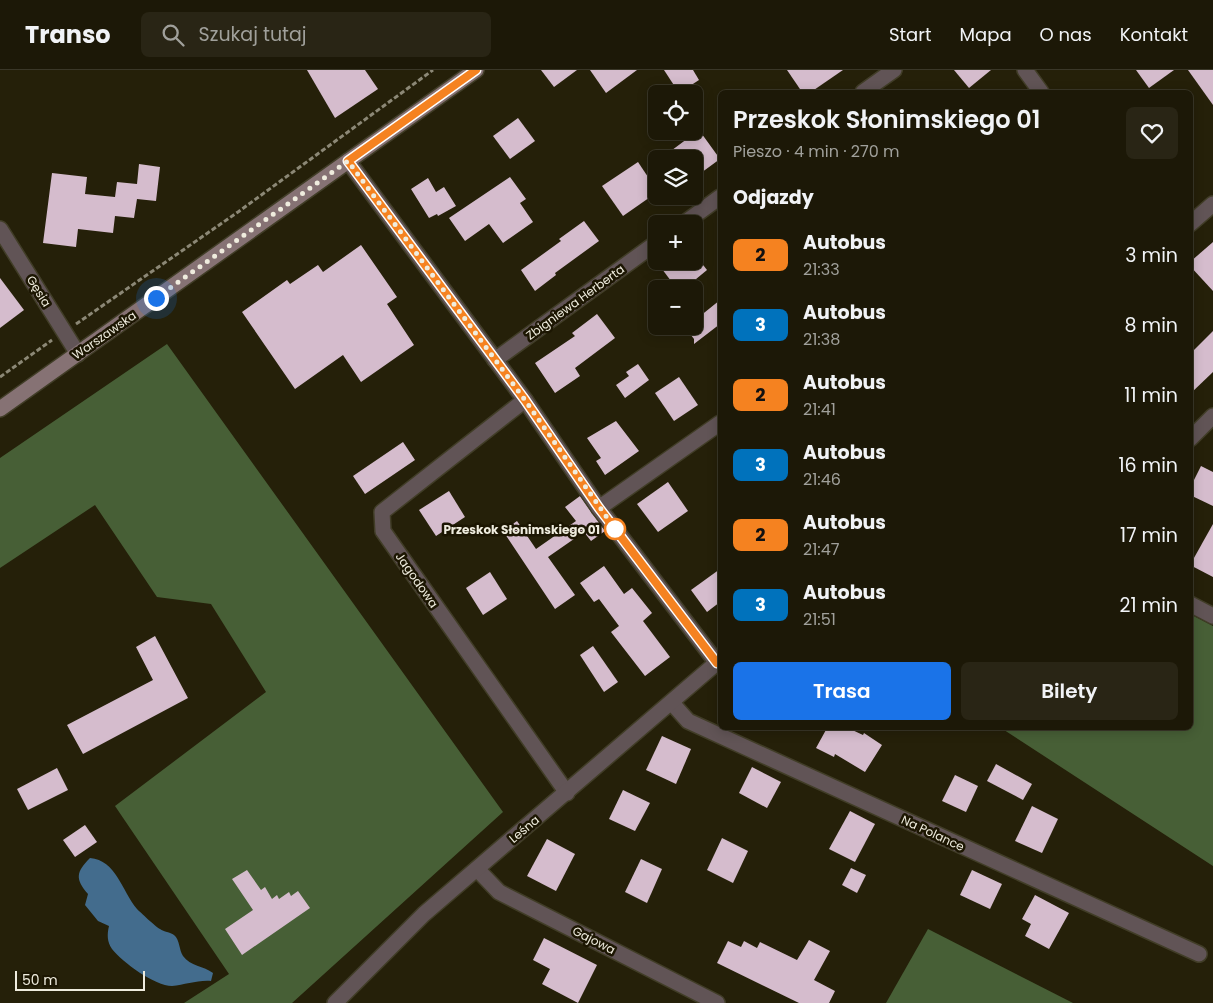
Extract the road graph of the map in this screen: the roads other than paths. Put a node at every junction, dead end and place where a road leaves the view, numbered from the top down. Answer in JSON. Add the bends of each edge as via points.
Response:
{"nodes":[{"id":1,"x":476,"y":70,"type":"edge"},
{"id":2,"x":894,"y":70,"type":"edge"},
{"id":3,"x":1025,"y":70,"type":"edge"},
{"id":4,"x":866,"y":90,"type":"edge"},
{"id":5,"x":1040,"y":90,"type":"edge"},
{"id":6,"x":348,"y":161,"type":"junction"},
{"id":7,"x":718,"y":198,"type":"edge"},
{"id":8,"x":1213,"y":204,"type":"edge"},
{"id":9,"x":695,"y":215,"type":"edge"},
{"id":10,"x":1193,"y":221,"type":"edge"},
{"id":11,"x":0,"y":229,"type":"edge"},
{"id":12,"x":648,"y":249,"type":"edge"},
{"id":13,"x":78,"y":354,"type":"junction"},
{"id":14,"x":495,"y":360,"type":"junction"},
{"id":15,"x":525,"y":400,"type":"junction"},
{"id":16,"x":0,"y":409,"type":"edge"},
{"id":17,"x":1213,"y":416,"type":"edge"},
{"id":18,"x":718,"y":424,"type":"edge"},
{"id":19,"x":1193,"y":436,"type":"edge"},
{"id":20,"x":599,"y":508,"type":"junction"},
{"id":21,"x":1193,"y":606,"type":"edge"},
{"id":22,"x":1213,"y":616,"type":"edge"},
{"id":23,"x":718,"y":662,"type":"edge"},
{"id":24,"x":672,"y":703,"type":"junction"},
{"id":25,"x":567,"y":793,"type":"junction"},
{"id":26,"x":477,"y":869,"type":"junction"},
{"id":27,"x":1199,"y":954,"type":"dead end"},
{"id":28,"x":339,"y":1002,"type":"edge"},
{"id":29,"x":718,"y":1003,"type":"edge"}],
"edges":[{"from":1,"to":6,"type":"street","name":"Warszawska"},
{"from":2,"to":4,"type":"street"},
{"from":3,"to":5,"type":"street"},
{"from":6,"to":13,"type":"street","name":"Warszawska"},
{"from":6,"to":14,"type":"street"},
{"from":7,"to":9,"type":"street"},
{"from":8,"to":10,"type":"street"},
{"from":11,"to":13,"type":"street","name":"Gęsia"},
{"from":12,"to":14,"type":"street","name":"Zbigniewa Herberta"},
{"from":13,"to":16,"type":"street","name":"Warszawska"},
{"from":14,"to":15,"type":"street"},
{"from":15,"to":20,"type":"street"},
{"from":15,"to":25,"type":"street","name":"Jagodowa","via":[[382,512],[383,531]]},
{"from":17,"to":19,"type":"street"},
{"from":18,"to":20,"type":"street"},
{"from":20,"to":23,"type":"street"},
{"from":21,"to":22,"type":"street"},
{"from":23,"to":24,"type":"street","name":"Leśna"},
{"from":24,"to":25,"type":"street","name":"Leśna"},
{"from":24,"to":27,"type":"street","name":"Na Polance","via":[[688,721]]},
{"from":25,"to":26,"type":"street","name":"Leśna"},
{"from":26,"to":28,"type":"street","name":"Leśna","via":[[424,914]]},
{"from":26,"to":29,"type":"street","name":"Gajowa","via":[[499,892]]}]}
